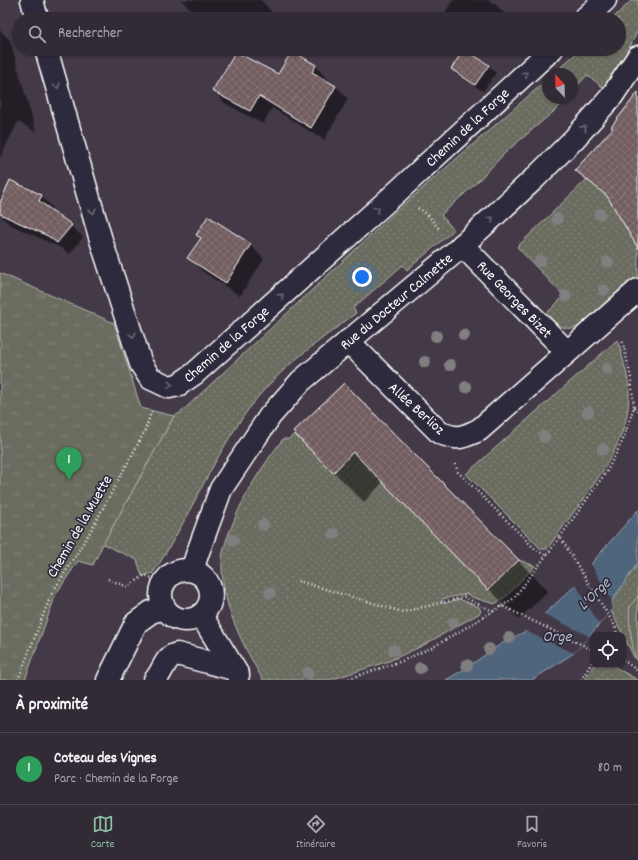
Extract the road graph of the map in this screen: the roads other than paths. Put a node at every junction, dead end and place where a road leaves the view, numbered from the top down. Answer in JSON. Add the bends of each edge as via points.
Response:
{"nodes":[{"id":1,"x":32,"y":0,"type":"edge"},
{"id":2,"x":604,"y":0,"type":"edge"},
{"id":3,"x":35,"y":12,"type":"edge"},
{"id":4,"x":591,"y":12,"type":"edge"},
{"id":5,"x":48,"y":56,"type":"edge"},
{"id":6,"x":544,"y":56,"type":"edge"},
{"id":7,"x":638,"y":57,"type":"edge"},
{"id":8,"x":462,"y":245,"type":"junction"},
{"id":9,"x":638,"y":290,"type":"edge"},
{"id":10,"x":348,"y":341,"type":"junction"},
{"id":11,"x":567,"y":352,"type":"junction"},
{"id":12,"x":192,"y":570,"type":"junction"},
{"id":13,"x":164,"y":608,"type":"junction"},
{"id":14,"x":201,"y":615,"type":"junction"},
{"id":15,"x":237,"y":674,"type":"edge"},
{"id":16,"x":108,"y":680,"type":"edge"},
{"id":17,"x":155,"y":680,"type":"edge"}],
"edges":[{"from":1,"to":3,"type":"street"},
{"from":2,"to":4,"type":"street"},
{"from":5,"to":6,"type":"street","name":"Chemin de la Forge","one_way":true,"via":[[101,240],[141,364],[150,378],[169,387],[178,385],[194,374]]},
{"from":8,"to":7,"type":"street","name":"Rue du Docteur Calmette","one_way":true,"via":[[574,139],[612,96]]},
{"from":8,"to":10,"type":"street","name":"Rue du Docteur Calmette"},
{"from":8,"to":11,"type":"street","name":"Rue Georges Bizet"},
{"from":9,"to":11,"type":"street","name":"Allée Berlioz"},
{"from":10,"to":11,"type":"street","name":"Allée Berlioz","via":[[440,433],[455,438],[479,430]]},
{"from":10,"to":12,"type":"street","name":"Rue du Docteur Calmette","via":[[301,381],[256,436],[221,489]]},
{"from":12,"to":13,"type":"street","via":[[168,576],[161,591]]},
{"from":12,"to":14,"type":"street","via":[[205,579],[210,590],[210,602]]},
{"from":13,"to":14,"type":"street","via":[[177,619],[193,619]]},
{"from":13,"to":16,"type":"street","via":[[151,612],[136,623]]},
{"from":14,"to":15,"type":"street"},
{"from":15,"to":17,"type":"street","via":[[178,654],[166,661]]}]}
